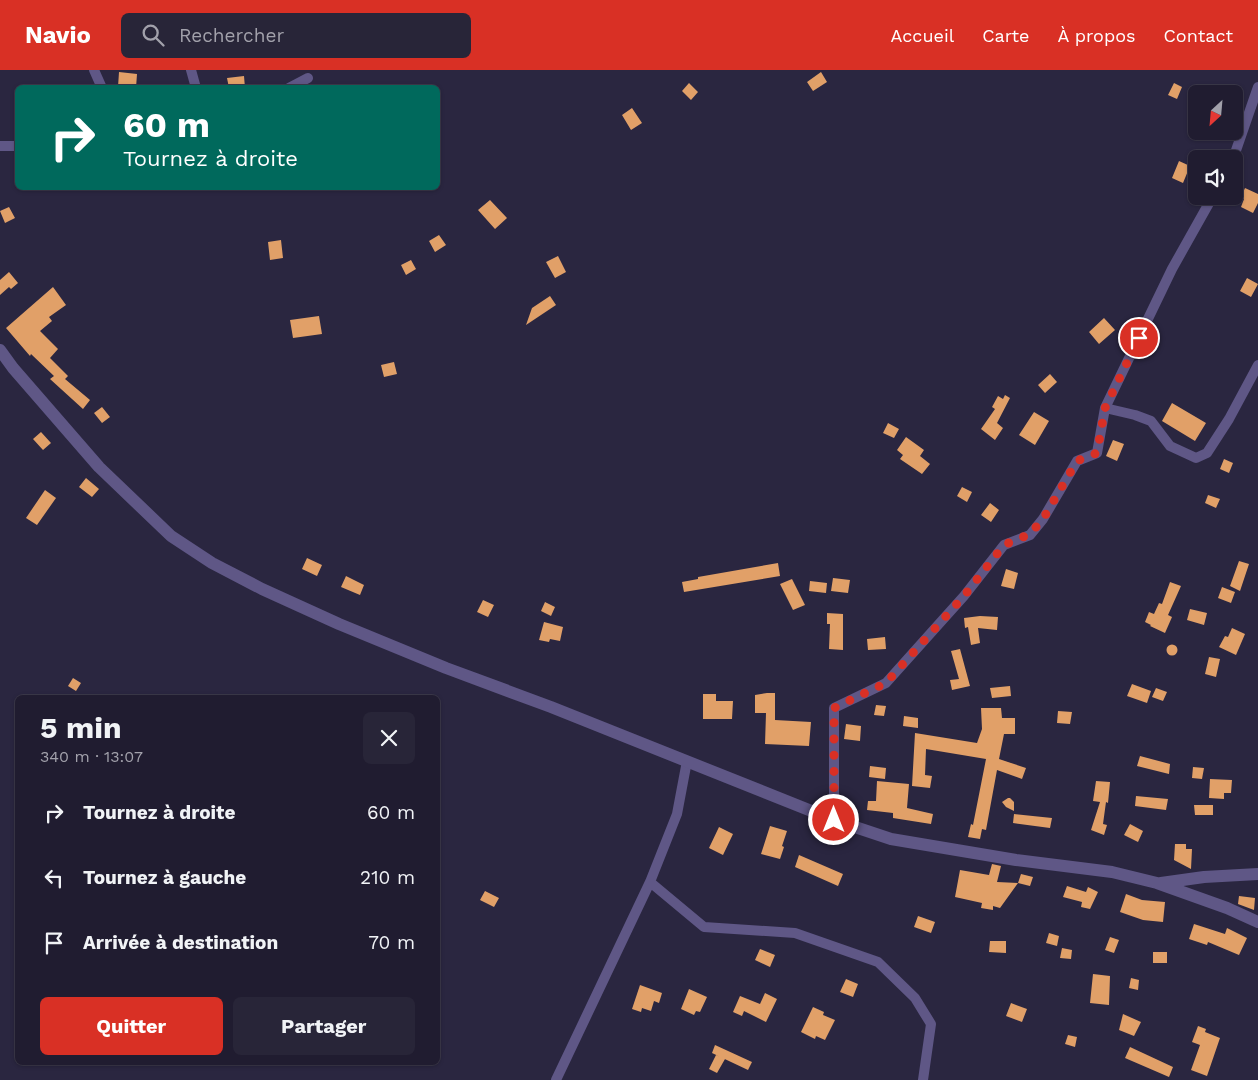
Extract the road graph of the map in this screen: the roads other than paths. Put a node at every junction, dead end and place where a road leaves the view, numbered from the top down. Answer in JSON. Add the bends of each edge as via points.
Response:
{"nodes":[{"id":1,"x":94,"y":70,"type":"edge"},
{"id":2,"x":191,"y":70,"type":"edge"},
{"id":3,"x":308,"y":78,"type":"dead end"},
{"id":4,"x":101,"y":85,"type":"edge"},
{"id":5,"x":195,"y":85,"type":"edge"},
{"id":6,"x":295,"y":85,"type":"edge"},
{"id":7,"x":1258,"y":87,"type":"edge"},
{"id":8,"x":0,"y":146,"type":"edge"},
{"id":9,"x":15,"y":146,"type":"edge"},
{"id":10,"x":1236,"y":150,"type":"edge"},
{"id":11,"x":1208,"y":205,"type":"edge"},
{"id":12,"x":0,"y":350,"type":"edge"},
{"id":13,"x":1258,"y":365,"type":"edge"},
{"id":14,"x":1105,"y":408,"type":"junction"},
{"id":15,"x":687,"y":761,"type":"junction"},
{"id":16,"x":834,"y":820,"type":"junction"},
{"id":17,"x":1258,"y":874,"type":"edge"},
{"id":18,"x":650,"y":882,"type":"junction"},
{"id":19,"x":1157,"y":883,"type":"junction"},
{"id":20,"x":1258,"y":922,"type":"edge"},
{"id":21,"x":556,"y":1080,"type":"edge"},
{"id":22,"x":923,"y":1080,"type":"edge"}],
"edges":[{"from":1,"to":4,"type":"street"},
{"from":2,"to":5,"type":"street"},
{"from":3,"to":6,"type":"street"},
{"from":7,"to":10,"type":"street"},
{"from":8,"to":9,"type":"street"},
{"from":11,"to":14,"type":"street","via":[[1172,269]]},
{"from":12,"to":15,"type":"street","via":[[99,467],[171,536],[212,563],[348,628]]},
{"from":13,"to":14,"type":"street","via":[[1207,453],[1196,458],[1170,446],[1151,421]]},
{"from":14,"to":16,"type":"street","via":[[1097,453],[1077,461],[1043,519],[1030,534],[1004,545],[964,596],[886,683],[834,708]]},
{"from":15,"to":16,"type":"street"},
{"from":15,"to":18,"type":"street","via":[[677,814]]},
{"from":16,"to":19,"type":"street","via":[[891,839],[1112,872]]},
{"from":17,"to":19,"type":"street","via":[[1204,876]]},
{"from":18,"to":21,"type":"street"},
{"from":18,"to":22,"type":"street","via":[[704,927],[794,933],[878,962],[915,998],[932,1024]]},
{"from":19,"to":20,"type":"street"}]}
